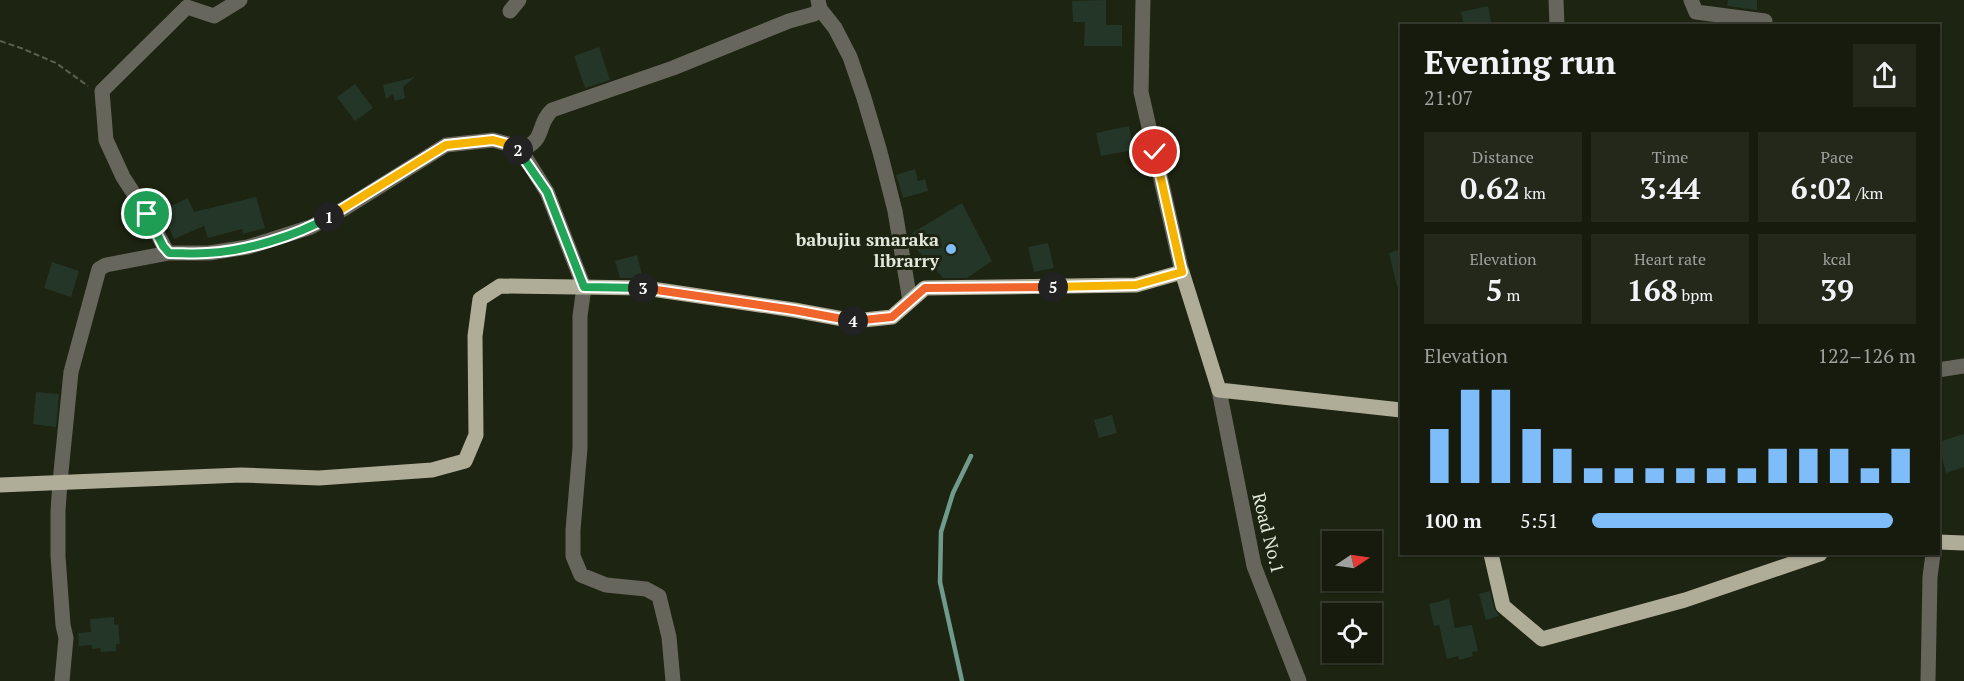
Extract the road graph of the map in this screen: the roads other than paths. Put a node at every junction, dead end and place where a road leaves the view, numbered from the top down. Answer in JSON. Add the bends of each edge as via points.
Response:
{"nodes":[{"id":1,"x":240,"y":0,"type":"edge"},
{"id":2,"x":1143,"y":0,"type":"edge"},
{"id":3,"x":1556,"y":0,"type":"edge"},
{"id":4,"x":1691,"y":0,"type":"edge"},
{"id":5,"x":819,"y":4,"type":"edge"},
{"id":6,"x":1765,"y":21,"type":"dead end"},
{"id":7,"x":1557,"y":24,"type":"edge"},
{"id":8,"x":519,"y":150,"type":"junction"},
{"id":9,"x":169,"y":253,"type":"junction"},
{"id":10,"x":1182,"y":272,"type":"junction"},
{"id":11,"x":584,"y":287,"type":"junction"},
{"id":12,"x":910,"y":301,"type":"junction"},
{"id":13,"x":1964,"y":366,"type":"edge"},
{"id":14,"x":1940,"y":370,"type":"edge"},
{"id":15,"x":1219,"y":390,"type":"junction"},
{"id":16,"x":1400,"y":410,"type":"edge"},
{"id":17,"x":60,"y":482,"type":"junction"},
{"id":18,"x":0,"y":485,"type":"edge"},
{"id":19,"x":1940,"y":542,"type":"edge"},
{"id":20,"x":1964,"y":543,"type":"edge"},
{"id":21,"x":1491,"y":555,"type":"edge"},
{"id":22,"x":1817,"y":555,"type":"edge"},
{"id":23,"x":1933,"y":555,"type":"edge"},
{"id":24,"x":62,"y":681,"type":"edge"},
{"id":25,"x":673,"y":681,"type":"edge"},
{"id":26,"x":1299,"y":681,"type":"edge"},
{"id":27,"x":1928,"y":681,"type":"edge"}],
"edges":[{"from":1,"to":9,"type":"street","via":[[214,16],[187,7],[102,91],[106,140],[123,177]]},
{"from":2,"to":10,"type":"street","via":[[1141,92]]},
{"from":3,"to":7,"type":"street"},
{"from":4,"to":6,"type":"street","via":[[1696,12]]},
{"from":5,"to":8,"type":"street","via":[[814,14],[552,110],[545,117],[541,134],[531,146]]},
{"from":5,"to":12,"type":"street","via":[[850,57],[864,98],[895,211]]},
{"from":8,"to":9,"type":"street","via":[[493,140],[446,145],[311,227],[248,247]]},
{"from":8,"to":11,"type":"street","via":[[547,192]]},
{"from":9,"to":17,"type":"street","via":[[99,269],[71,372]]},
{"from":10,"to":12,"type":"main road","via":[[1136,285],[925,288]]},
{"from":10,"to":15,"type":"main road"},
{"from":11,"to":12,"type":"main road","via":[[645,288],[854,321],[892,317]]},
{"from":11,"to":17,"type":"main road","via":[[500,286],[480,299],[475,336],[476,435],[465,461],[432,470],[319,478],[241,476]]},
{"from":11,"to":25,"type":"street","via":[[573,556],[581,575],[606,585],[646,589],[659,596],[669,638]]},
{"from":13,"to":14,"type":"street"},
{"from":15,"to":16,"type":"main road"},
{"from":15,"to":26,"type":"street","name":"Road No.1","via":[[1254,566]]},
{"from":17,"to":18,"type":"main road"},
{"from":17,"to":24,"type":"street","via":[[58,556],[66,638]]},
{"from":19,"to":20,"type":"main road"},
{"from":21,"to":22,"type":"main road","via":[[1503,606],[1542,639],[1685,600]]},
{"from":23,"to":27,"type":"street"}]}
